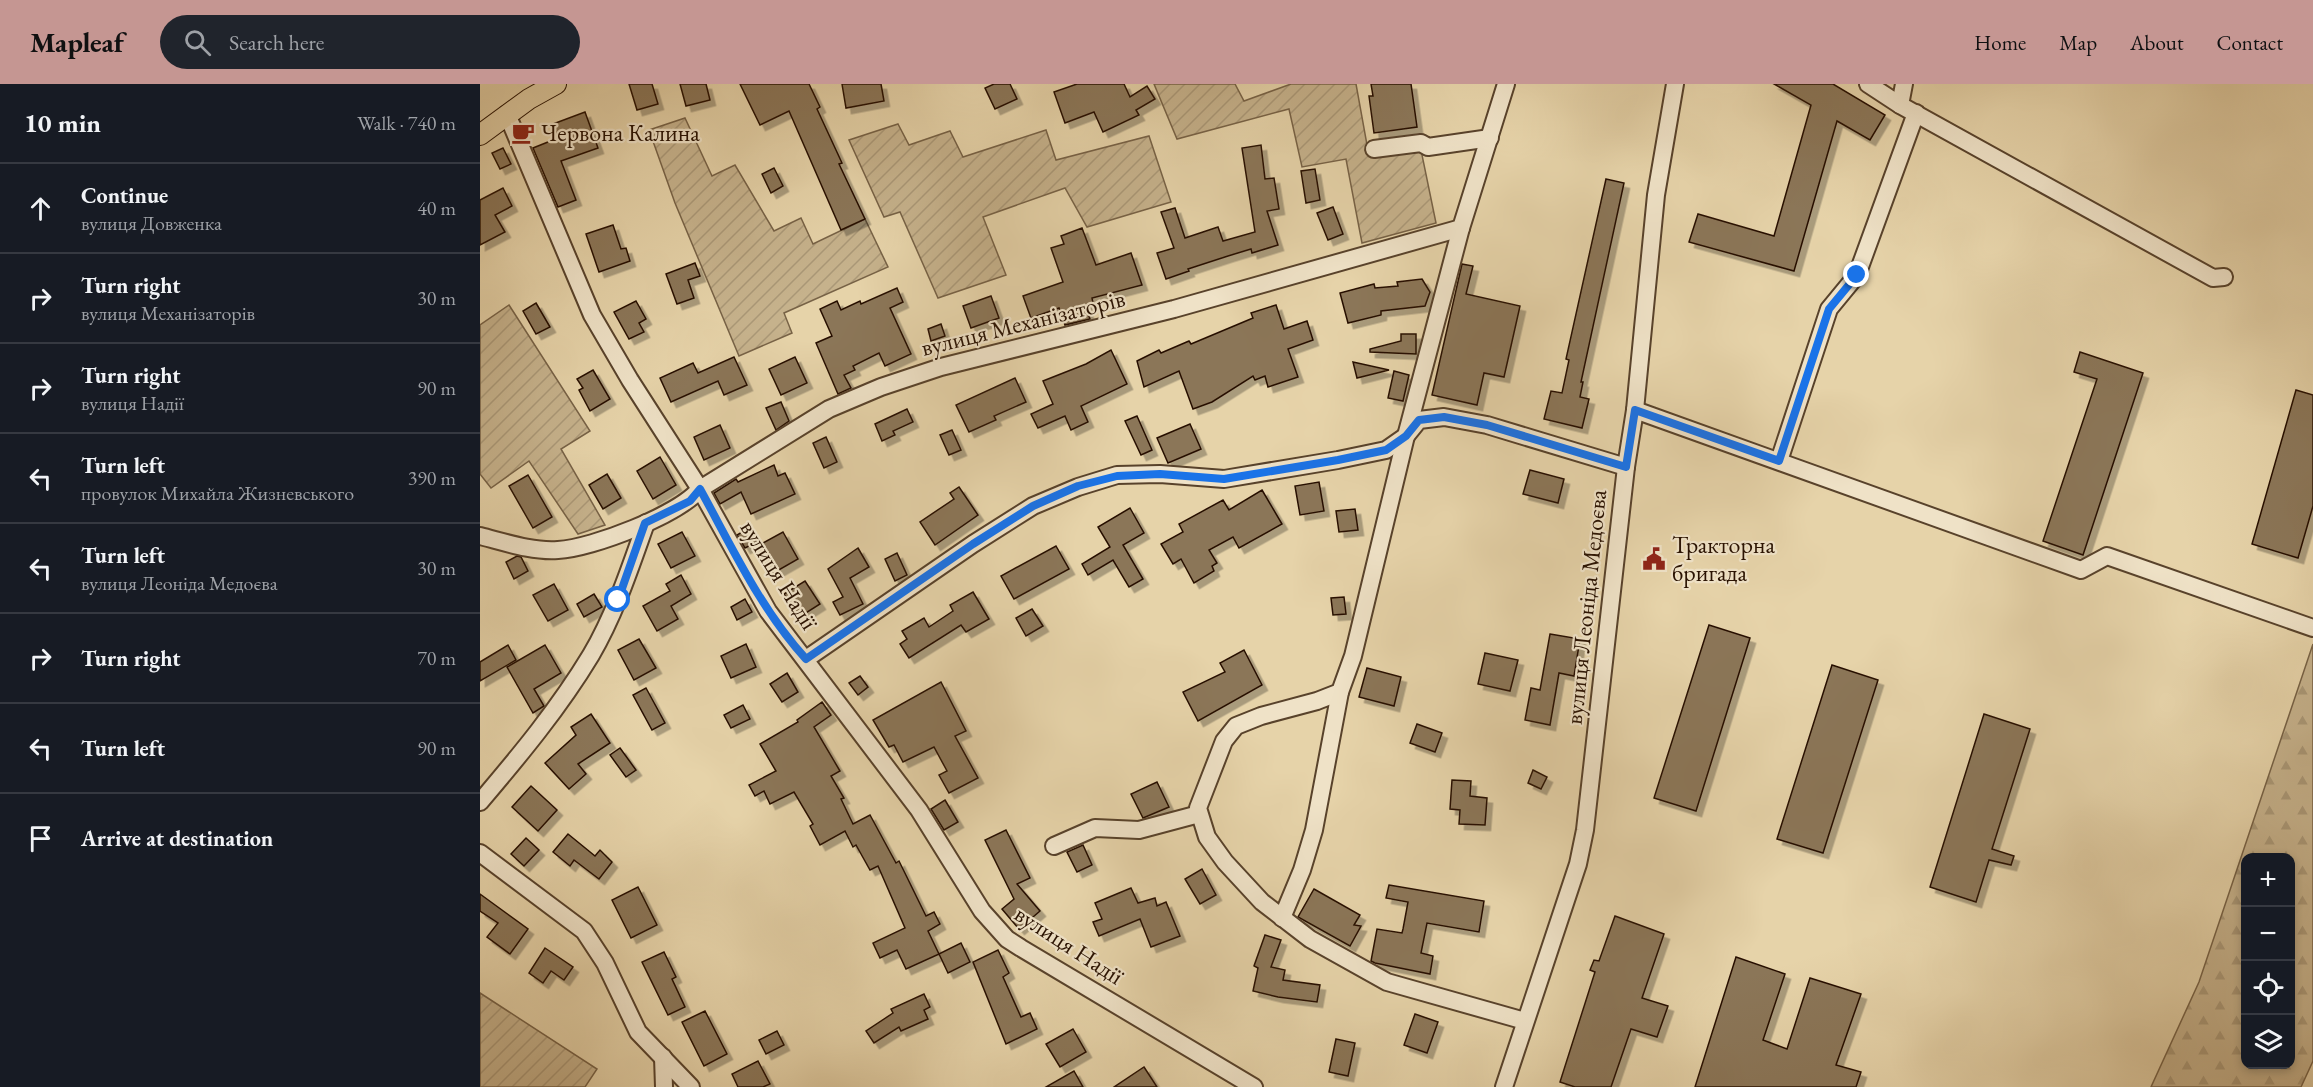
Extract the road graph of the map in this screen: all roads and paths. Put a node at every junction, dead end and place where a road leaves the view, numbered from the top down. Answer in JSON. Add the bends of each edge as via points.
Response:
{"nodes":[{"id":1,"x":556,"y":84,"type":"edge"},
{"id":2,"x":1506,"y":84,"type":"edge"},
{"id":3,"x":1675,"y":84,"type":"edge"},
{"id":4,"x":1868,"y":84,"type":"edge"},
{"id":5,"x":1904,"y":84,"type":"edge"},
{"id":6,"x":1900,"y":105,"type":"junction"},
{"id":7,"x":1916,"y":113,"type":"junction"},
{"id":8,"x":507,"y":114,"type":"junction"},
{"id":9,"x":480,"y":135,"type":"edge"},
{"id":10,"x":1490,"y":138,"type":"junction"},
{"id":11,"x":1374,"y":149,"type":"dead end"},
{"id":12,"x":1461,"y":228,"type":"junction"},
{"id":13,"x":2224,"y":277,"type":"dead end"},
{"id":14,"x":1635,"y":410,"type":"junction"},
{"id":15,"x":1406,"y":436,"type":"junction"},
{"id":16,"x":1779,"y":461,"type":"junction"},
{"id":17,"x":1626,"y":467,"type":"junction"},
{"id":18,"x":700,"y":489,"type":"junction"},
{"id":19,"x":645,"y":523,"type":"junction"},
{"id":20,"x":480,"y":536,"type":"edge"},
{"id":21,"x":2313,"y":628,"type":"edge"},
{"id":22,"x":806,"y":659,"type":"junction"},
{"id":23,"x":1340,"y":692,"type":"junction"},
{"id":24,"x":480,"y":802,"type":"edge"},
{"id":25,"x":1199,"y":814,"type":"junction"},
{"id":26,"x":1054,"y":846,"type":"dead end"},
{"id":27,"x":480,"y":853,"type":"edge"},
{"id":28,"x":1282,"y":918,"type":"junction"},
{"id":29,"x":1526,"y":1021,"type":"junction"},
{"id":30,"x":663,"y":1057,"type":"junction"},
{"id":31,"x":664,"y":1087,"type":"edge"},
{"id":32,"x":691,"y":1087,"type":"edge"},
{"id":33,"x":1254,"y":1087,"type":"edge"},
{"id":34,"x":1504,"y":1087,"type":"edge"}],
"edges":[{"from":1,"to":8,"type":"main road"},
{"from":2,"to":10,"type":"street"},
{"from":3,"to":14,"type":"street","name":"вулиця Леоніда Медоєва","via":[[1656,195]]},
{"from":4,"to":6,"type":"street"},
{"from":5,"to":6,"type":"street"},
{"from":6,"to":7,"type":"street"},
{"from":7,"to":13,"type":"street","via":[[2213,278]]},
{"from":7,"to":16,"type":"street","via":[[1857,275],[1829,309]]},
{"from":8,"to":9,"type":"main road"},
{"from":8,"to":18,"type":"street","name":"вулиця Надії","via":[[592,315]]},
{"from":10,"to":11,"type":"street","via":[[1428,147],[1421,143]]},
{"from":10,"to":12,"type":"street"},
{"from":12,"to":15,"type":"street"},
{"from":12,"to":18,"type":"street","name":"вулиця Механізаторів","via":[[1174,309],[941,367],[881,387],[829,409]]},
{"from":14,"to":16,"type":"street"},
{"from":14,"to":17,"type":"street","name":"вулиця Леоніда Медоєва"},
{"from":15,"to":17,"type":"street","via":[[1419,420],[1444,417],[1487,425]]},
{"from":15,"to":22,"type":"street","via":[[1386,450],[1224,479],[1160,474],[1117,476],[1078,486],[1033,506],[973,544]]},
{"from":15,"to":23,"type":"street","via":[[1353,656]]},
{"from":16,"to":21,"type":"street","via":[[2081,570],[2107,556]]},
{"from":17,"to":29,"type":"street","name":"вулиця Леоніда Медоєва","via":[[1585,830],[1578,864]]},
{"from":18,"to":19,"type":"street","name":"вулиця Механізаторів","via":[[690,501]]},
{"from":18,"to":22,"type":"street","name":"вулиця Надії","via":[[768,611]]},
{"from":19,"to":20,"type":"street","name":"вулиця Механізаторів","via":[[591,544],[556,550]]},
{"from":19,"to":24,"type":"street","via":[[618,600],[591,654],[537,736]]},
{"from":22,"to":33,"type":"street","name":"вулиця Надії","via":[[919,810],[965,888],[1007,939]]},
{"from":23,"to":25,"type":"street","via":[[1236,726],[1224,741]]},
{"from":23,"to":28,"type":"street","via":[[1314,830]]},
{"from":25,"to":26,"type":"street","via":[[1139,830],[1095,828]]},
{"from":25,"to":28,"type":"street","via":[[1207,837],[1225,862]]},
{"from":27,"to":30,"type":"street","via":[[584,931],[638,1032]]},
{"from":28,"to":29,"type":"street","via":[[1310,939],[1387,982]]},
{"from":29,"to":34,"type":"street","name":"вулиця Леоніда Медоєва"},
{"from":30,"to":31,"type":"street"},
{"from":30,"to":32,"type":"street"}]}
